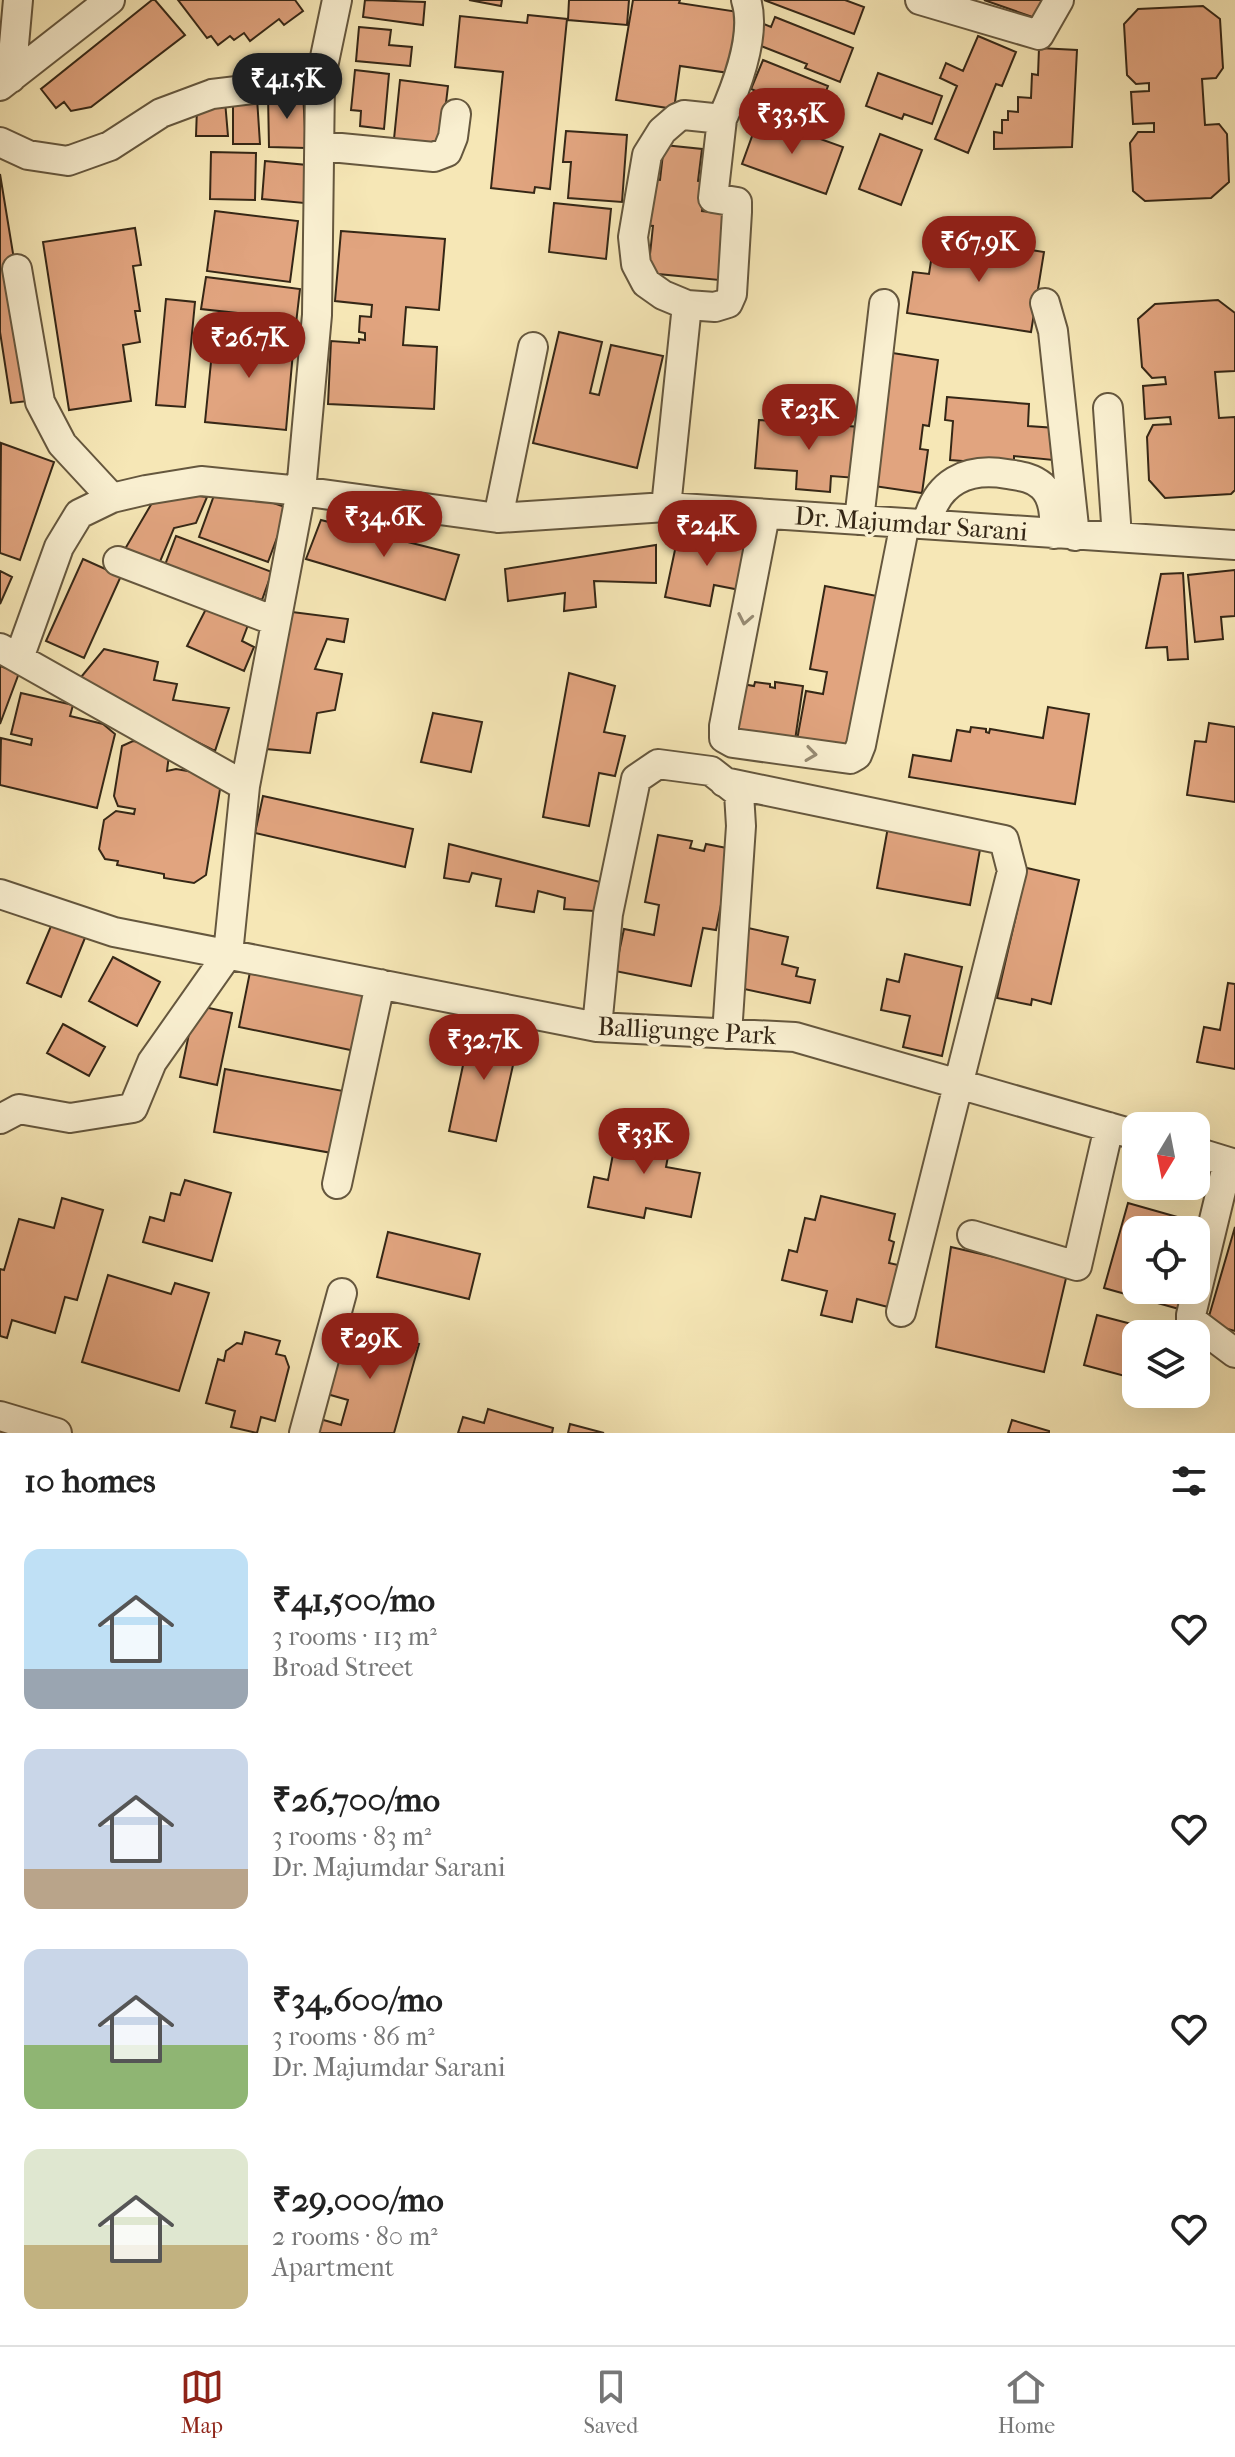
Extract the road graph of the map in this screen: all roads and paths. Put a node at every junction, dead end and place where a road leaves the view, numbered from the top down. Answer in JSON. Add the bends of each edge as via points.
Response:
{"nodes":[{"id":1,"x":18,"y":0,"type":"edge"},
{"id":2,"x":110,"y":0,"type":"edge"},
{"id":3,"x":337,"y":0,"type":"edge"},
{"id":4,"x":746,"y":0,"type":"edge"},
{"id":5,"x":920,"y":0,"type":"edge"},
{"id":6,"x":1059,"y":0,"type":"edge"},
{"id":7,"x":320,"y":81,"type":"junction"},
{"id":8,"x":5,"y":82,"type":"edge"},
{"id":9,"x":727,"y":108,"type":"junction"},
{"id":10,"x":456,"y":114,"type":"dead end"},
{"id":11,"x":0,"y":142,"type":"edge"},
{"id":12,"x":320,"y":146,"type":"junction"},
{"id":13,"x":17,"y":269,"type":"dead end"},
{"id":14,"x":1045,"y":303,"type":"dead end"},
{"id":15,"x":884,"y":304,"type":"dead end"},
{"id":16,"x":687,"y":305,"type":"junction"},
{"id":17,"x":533,"y":347,"type":"dead end"},
{"id":18,"x":1108,"y":408,"type":"dead end"},
{"id":19,"x":301,"y":491,"type":"junction"},
{"id":20,"x":112,"y":498,"type":"junction"},
{"id":21,"x":666,"y":507,"type":"junction"},
{"id":22,"x":765,"y":515,"type":"junction"},
{"id":23,"x":498,"y":518,"type":"junction"},
{"id":24,"x":859,"y":520,"type":"junction"},
{"id":25,"x":916,"y":524,"type":"junction"},
{"id":26,"x":1065,"y":535,"type":"junction"},
{"id":27,"x":1117,"y":537,"type":"junction"},
{"id":28,"x":1235,"y":545,"type":"edge"},
{"id":29,"x":118,"y":561,"type":"dead end"},
{"id":30,"x":275,"y":621,"type":"junction"},
{"id":31,"x":10,"y":653,"type":"edge"},
{"id":32,"x":724,"y":782,"type":"junction"},
{"id":33,"x":245,"y":786,"type":"junction"},
{"id":34,"x":0,"y":894,"type":"edge"},
{"id":35,"x":228,"y":954,"type":"junction"},
{"id":36,"x":380,"y":984,"type":"junction"},
{"id":37,"x":597,"y":1027,"type":"junction"},
{"id":38,"x":727,"y":1034,"type":"junction"},
{"id":39,"x":960,"y":1084,"type":"junction"},
{"id":40,"x":0,"y":1119,"type":"edge"},
{"id":41,"x":1122,"y":1131,"type":"edge"},
{"id":42,"x":1122,"y":1134,"type":"edge"},
{"id":43,"x":1210,"y":1156,"type":"edge"},
{"id":44,"x":1232,"y":1163,"type":"edge"},
{"id":45,"x":337,"y":1184,"type":"dead end"},
{"id":46,"x":972,"y":1235,"type":"dead end"},
{"id":47,"x":342,"y":1293,"type":"dead end"},
{"id":48,"x":901,"y":1312,"type":"dead end"},
{"id":49,"x":1235,"y":1353,"type":"edge"},
{"id":50,"x":0,"y":1416,"type":"edge"},
{"id":51,"x":57,"y":1433,"type":"edge"},
{"id":52,"x":304,"y":1433,"type":"edge"}],
"edges":[{"from":1,"to":8,"type":"street"},
{"from":2,"to":8,"type":"street"},
{"from":3,"to":7,"type":"street"},
{"from":4,"to":9,"type":"street","via":[[749,18],[741,70]]},
{"from":5,"to":6,"type":"street","via":[[1039,35]]},
{"from":7,"to":11,"type":"street","via":[[212,94],[161,113],[110,146],[68,161],[28,155]]},
{"from":7,"to":12,"type":"street"},
{"from":9,"to":16,"type":"street","via":[[713,198],[737,202],[732,294],[728,303],[715,307]]},
{"from":9,"to":16,"type":"street","via":[[677,118],[647,155],[633,237],[636,264],[646,283]]},
{"from":10,"to":12,"type":"street","via":[[447,152],[434,157]]},
{"from":12,"to":19,"type":"street","via":[[317,315]]},
{"from":13,"to":20,"type":"street","via":[[40,402],[62,444]]},
{"from":14,"to":26,"type":"street","via":[[1053,331]]},
{"from":15,"to":24,"type":"street"},
{"from":16,"to":21,"type":"street"},
{"from":17,"to":23,"type":"street"},
{"from":18,"to":27,"type":"street"},
{"from":19,"to":20,"type":"street","name":"Dr. Majumdar Sarani","via":[[201,481]]},
{"from":19,"to":23,"type":"street","name":"Dr. Majumdar Sarani"},
{"from":19,"to":30,"type":"street"},
{"from":20,"to":31,"type":"street","name":"Dr. Majumdar Sarani","via":[[79,514]]},
{"from":21,"to":22,"type":"street","name":"Dr. Majumdar Sarani"},
{"from":21,"to":23,"type":"street","name":"Dr. Majumdar Sarani"},
{"from":22,"to":24,"type":"street","name":"Dr. Majumdar Sarani"},
{"from":22,"to":25,"type":"street","one_way":true,"via":[[724,738],[850,759],[861,745]]},
{"from":24,"to":25,"type":"street","name":"Dr. Majumdar Sarani"},
{"from":25,"to":26,"type":"street","name":"Dr. Majumdar Sarani"},
{"from":25,"to":26,"type":"street","via":[[940,492],[962,475],[993,471],[1026,477],[1043,487]]},
{"from":26,"to":27,"type":"street","name":"Dr. Majumdar Sarani"},
{"from":27,"to":28,"type":"street","name":"Dr. Majumdar Sarani"},
{"from":29,"to":30,"type":"street"},
{"from":30,"to":33,"type":"street"},
{"from":31,"to":33,"type":"street"},
{"from":32,"to":37,"type":"street","via":[[711,771],[658,764],[636,779],[608,914]]},
{"from":32,"to":38,"type":"street","via":[[739,793],[741,826]]},
{"from":32,"to":39,"type":"street","via":[[1004,840],[1012,871]]},
{"from":33,"to":35,"type":"street"},
{"from":34,"to":35,"type":"street","name":"Balligunge Park","via":[[114,932]]},
{"from":35,"to":36,"type":"street","name":"Balligunge Park"},
{"from":35,"to":40,"type":"street","via":[[152,1062],[133,1108],[70,1118],[19,1109]]},
{"from":36,"to":37,"type":"street","name":"Balligunge Park"},
{"from":36,"to":45,"type":"street"},
{"from":37,"to":38,"type":"street","name":"Balligunge Park"},
{"from":38,"to":39,"type":"street","name":"Balligunge Park","via":[[795,1037]]},
{"from":39,"to":41,"type":"street","name":"Balligunge Park"},
{"from":39,"to":48,"type":"street"},
{"from":42,"to":46,"type":"street","via":[[1077,1266]]},
{"from":43,"to":44,"type":"street"},
{"from":44,"to":49,"type":"street","via":[[1191,1320]]},
{"from":47,"to":52,"type":"street"},
{"from":50,"to":51,"type":"street"}]}
